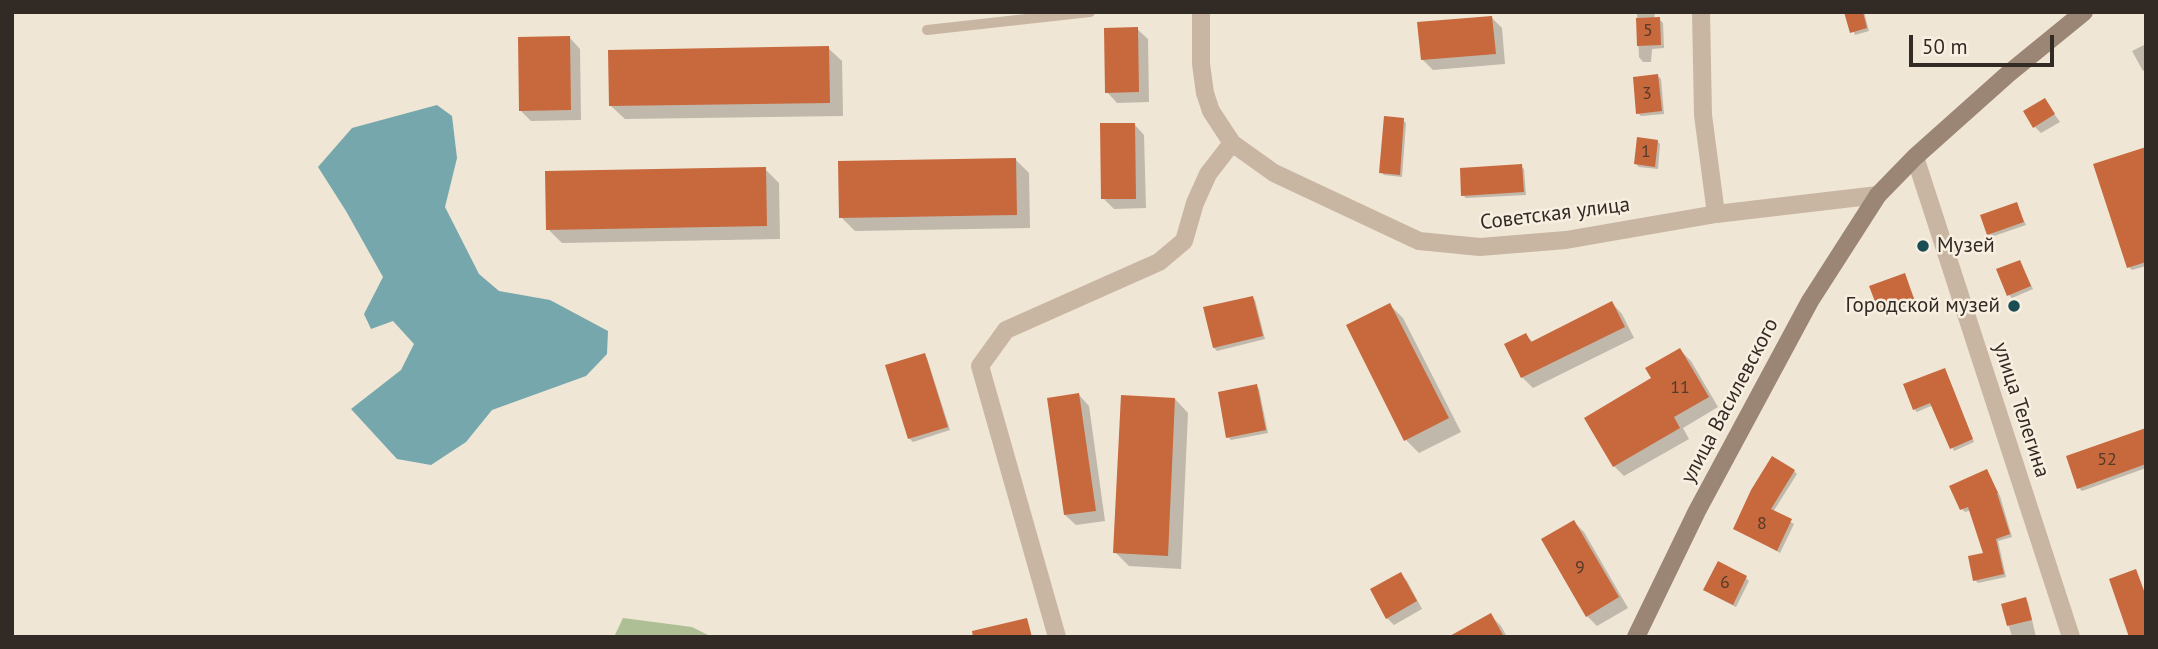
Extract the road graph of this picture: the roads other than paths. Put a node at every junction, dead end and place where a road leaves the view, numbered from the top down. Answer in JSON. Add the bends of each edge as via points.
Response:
{"nodes":[{"id":1,"x":1090,"y":12,"type":"edge"},
{"id":2,"x":1201,"y":12,"type":"edge"},
{"id":3,"x":1701,"y":12,"type":"edge"},
{"id":4,"x":2084,"y":12,"type":"edge"},
{"id":5,"x":927,"y":30,"type":"dead end"},
{"id":6,"x":1232,"y":143,"type":"junction"},
{"id":7,"x":1914,"y":157,"type":"junction"},
{"id":8,"x":1878,"y":195,"type":"junction"},
{"id":9,"x":1716,"y":214,"type":"junction"},
{"id":10,"x":1057,"y":637,"type":"edge"},
{"id":11,"x":1636,"y":637,"type":"edge"},
{"id":12,"x":2071,"y":637,"type":"edge"}],
"edges":[{"from":1,"to":5,"type":"lane"},
{"from":2,"to":6,"type":"street","name":"Советская улица","via":[[1205,93],[1210,111]]},
{"from":3,"to":9,"type":"street","via":[[1703,115]]},
{"from":4,"to":7,"type":"main road","name":"улица Василевского"},
{"from":6,"to":9,"type":"street","name":"Советская улица","via":[[1273,173],[1419,241],[1479,247],[1566,240]]},
{"from":6,"to":10,"type":"street","via":[[1208,174],[1184,241],[1160,262],[1006,330],[980,366]]},
{"from":7,"to":8,"type":"main road","name":"улица Василевского"},
{"from":7,"to":12,"type":"street","name":"улица Телегина"},
{"from":8,"to":9,"type":"street","name":"Советская улица"},
{"from":8,"to":11,"type":"main road","name":"улица Василевского","via":[[1810,301],[1697,511]]}]}
